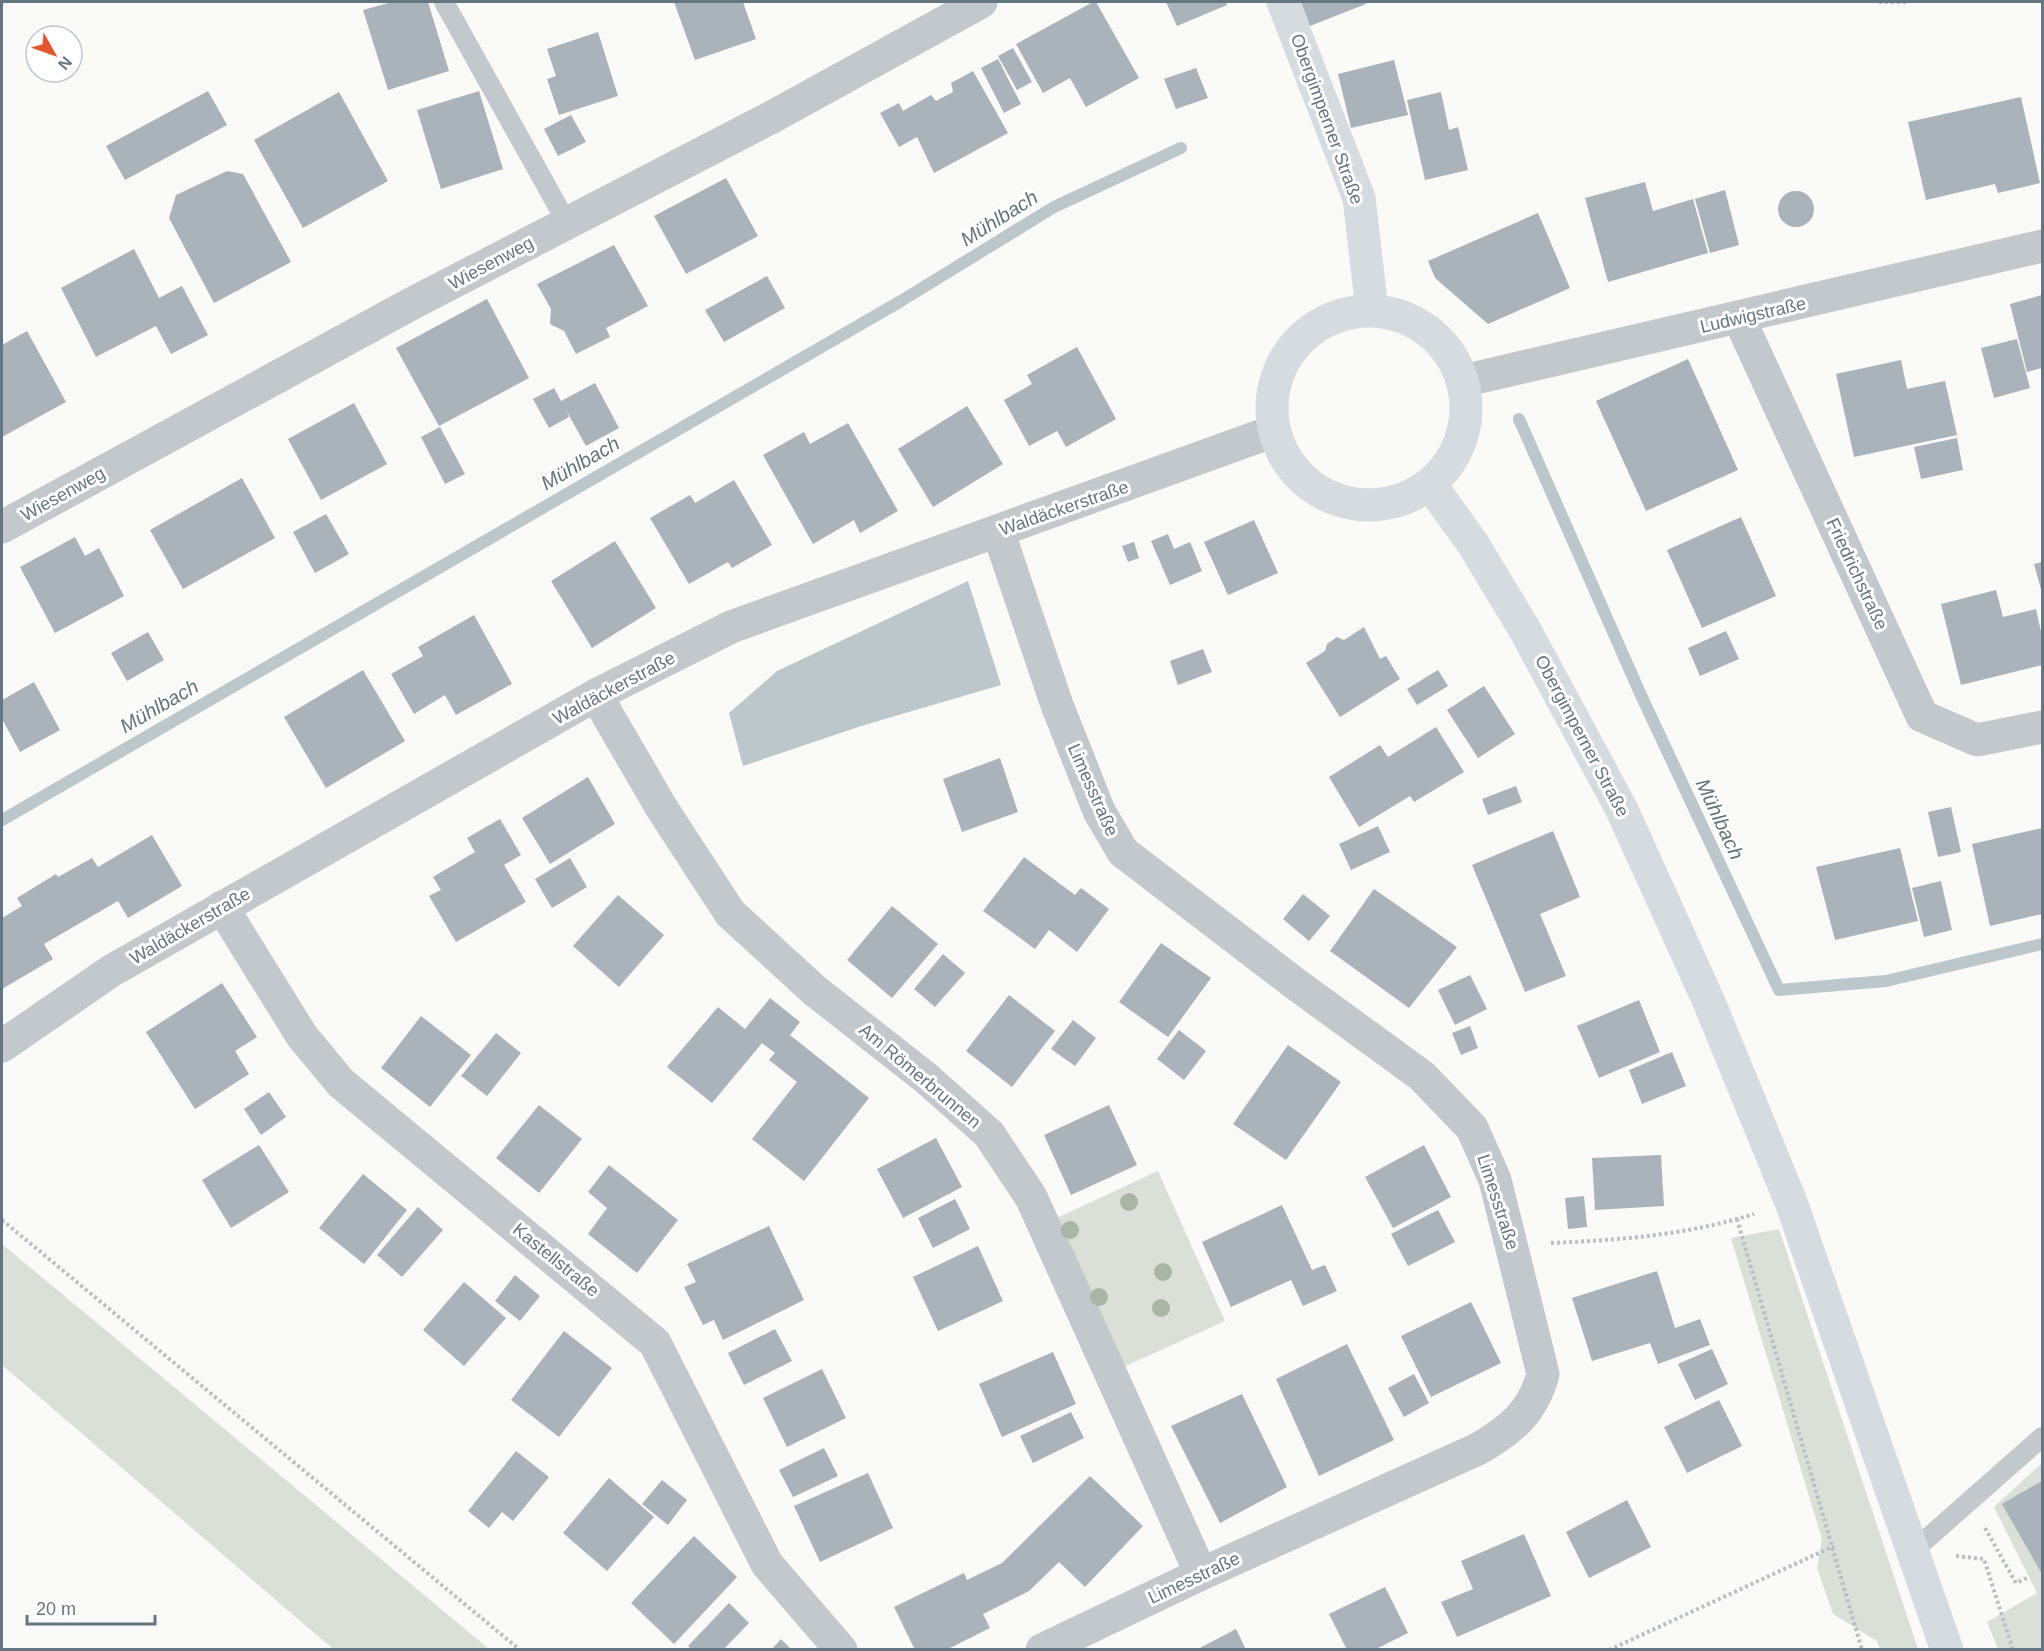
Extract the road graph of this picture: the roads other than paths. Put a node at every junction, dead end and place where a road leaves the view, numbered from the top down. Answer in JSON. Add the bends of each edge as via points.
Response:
{"nodes":[{"id":1,"x":444,"y":2,"type":"edge"},
{"id":2,"x":981,"y":2,"type":"edge"},
{"id":3,"x":1282,"y":2,"type":"edge"},
{"id":4,"x":567,"y":223,"type":"junction"},
{"id":5,"x":2043,"y":246,"type":"edge"},
{"id":6,"x":1372,"y":310,"type":"junction"},
{"id":7,"x":1739,"y":318,"type":"junction"},
{"id":8,"x":1463,"y":381,"type":"junction"},
{"id":9,"x":1274,"y":431,"type":"junction"},
{"id":10,"x":1430,"y":484,"type":"junction"},
{"id":11,"x":2,"y":527,"type":"edge"},
{"id":12,"x":998,"y":531,"type":"junction"},
{"id":13,"x":596,"y":695,"type":"junction"},
{"id":14,"x":2043,"y":727,"type":"edge"},
{"id":15,"x":222,"y":907,"type":"junction"},
{"id":16,"x":2,"y":1046,"type":"edge"},
{"id":17,"x":2043,"y":1437,"type":"edge"},
{"id":18,"x":1913,"y":1551,"type":"junction"},
{"id":19,"x":1201,"y":1574,"type":"junction"},
{"id":20,"x":841,"y":1650,"type":"edge"},
{"id":21,"x":1042,"y":1650,"type":"edge"},
{"id":22,"x":1947,"y":1650,"type":"edge"}],
"edges":[{"from":1,"to":4,"type":"lane"},
{"from":2,"to":4,"type":"street","name":"Wiesenweg","via":[[772,117]]},
{"from":3,"to":6,"type":"street","name":"Obergimperner Straße","via":[[1359,198]]},
{"from":4,"to":11,"type":"street","name":"Wiesenweg"},
{"from":5,"to":7,"type":"street","name":"Ludwigstraße"},
{"from":6,"to":8,"type":"street","via":[[1412,320],[1444,345]]},
{"from":6,"to":9,"type":"street","via":[[1332,317],[1299,340],[1276,374],[1271,414]]},
{"from":7,"to":8,"type":"street","name":"Ludwigstraße"},
{"from":7,"to":14,"type":"street","name":"Friedrichstraße","via":[[1922,716],[1977,740]]},
{"from":8,"to":10,"type":"street","via":[[1466,422],[1452,460]]},
{"from":9,"to":10,"type":"street","via":[[1282,454],[1308,485],[1344,503],[1385,504]]},
{"from":9,"to":12,"type":"street","name":"Waldäckerstraße"},
{"from":10,"to":18,"type":"street","name":"Obergimperner Straße","via":[[1473,544],[1525,630],[1617,800],[1708,1002],[1791,1202]]},
{"from":12,"to":13,"type":"street","name":"Waldäckerstraße","via":[[731,627]]},
{"from":12,"to":19,"type":"street","name":"Limesstraße","via":[[1057,705],[1099,811],[1123,852],[1422,1076],[1472,1128],[1495,1180],[1543,1374],[1538,1394],[1510,1430],[1478,1449]]},
{"from":13,"to":15,"type":"street","name":"Waldäckerstraße"},
{"from":13,"to":19,"type":"street","name":"Am Römerbrunnen","via":[[661,807],[730,913],[814,990],[926,1078],[988,1134],[1031,1197]]},
{"from":15,"to":16,"type":"street","name":"Waldäckerstraße","via":[[111,971]]},
{"from":15,"to":20,"type":"street","name":"Kastellstraße","via":[[302,1036],[340,1083],[655,1343],[767,1564]]},
{"from":17,"to":18,"type":"lane"},
{"from":18,"to":22,"type":"street","name":"Obergimperner Straße"},
{"from":19,"to":21,"type":"street","name":"Limesstraße"}]}
